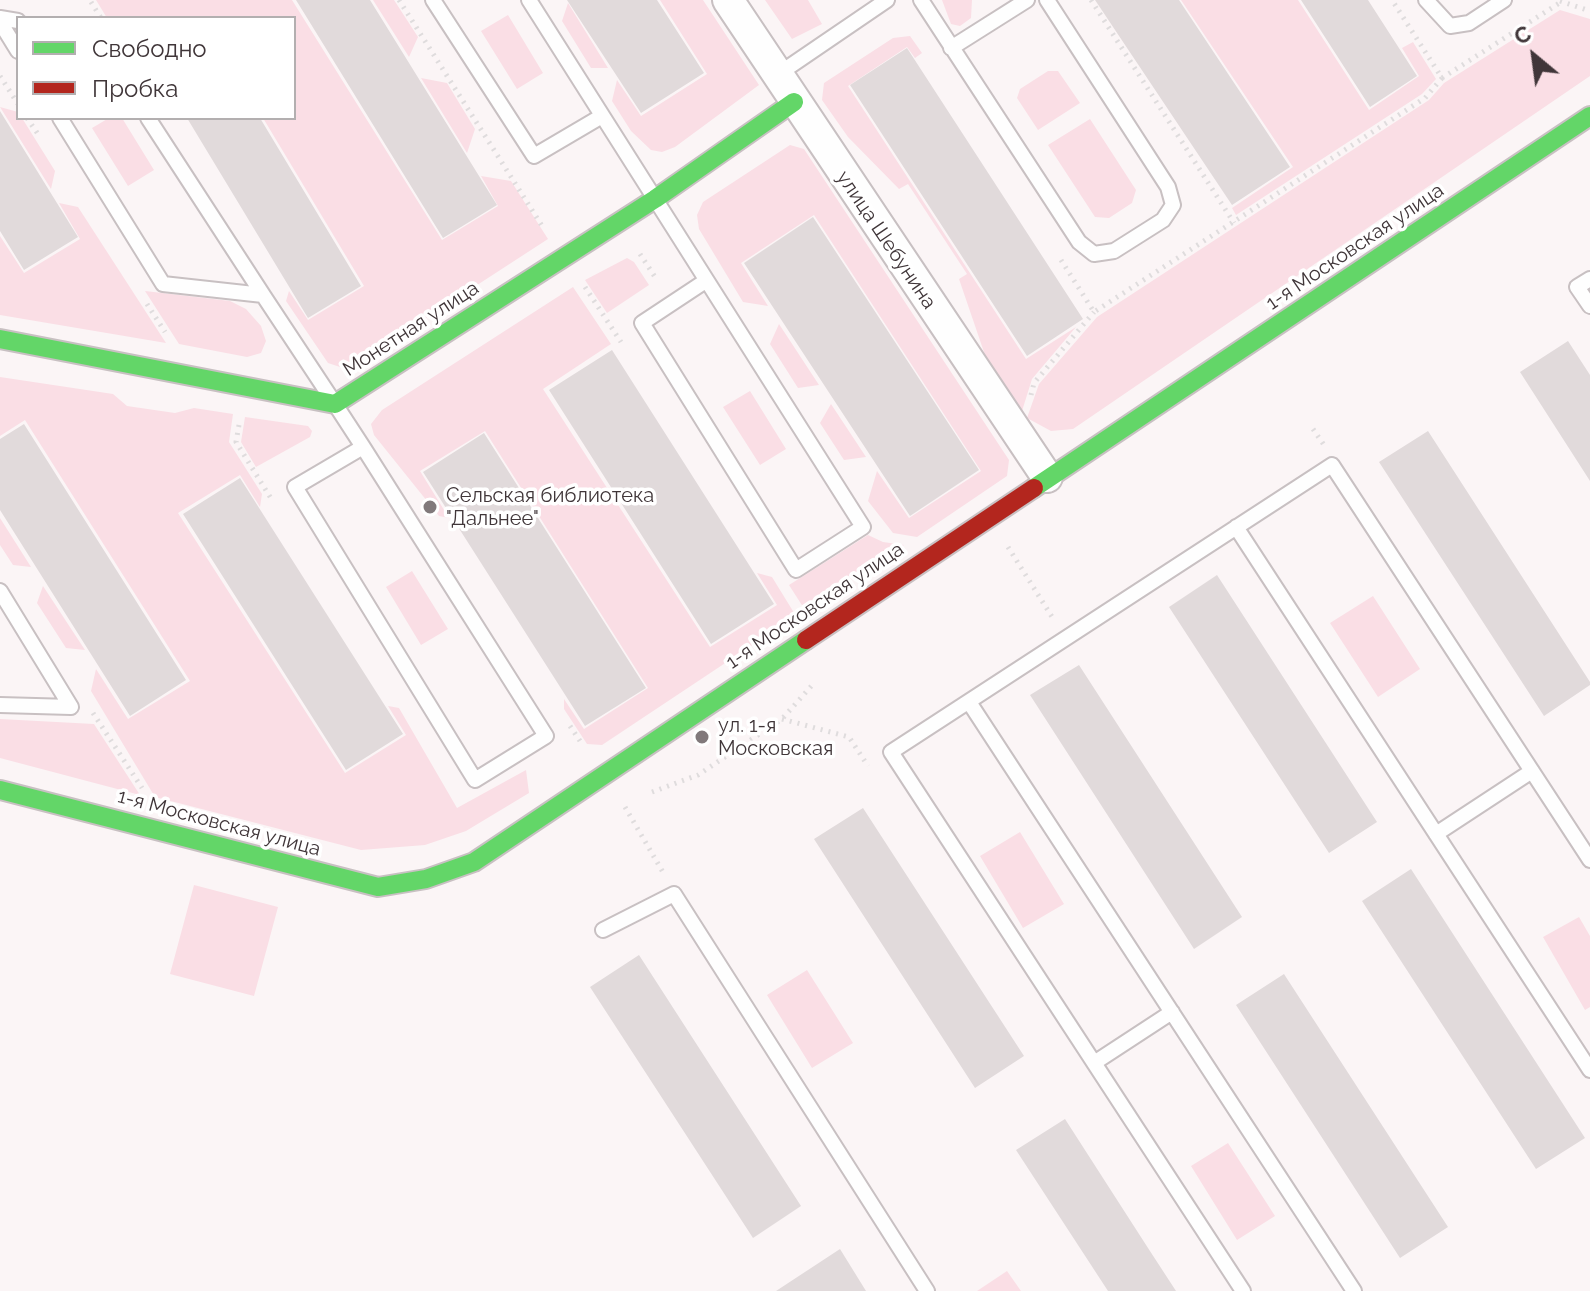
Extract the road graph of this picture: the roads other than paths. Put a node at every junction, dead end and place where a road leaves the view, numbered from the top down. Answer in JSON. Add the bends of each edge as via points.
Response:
{"nodes":[{"id":1,"x":433,"y":0,"type":"edge"},
{"id":2,"x":529,"y":0,"type":"edge"},
{"id":3,"x":728,"y":0,"type":"edge"},
{"id":4,"x":887,"y":0,"type":"edge"},
{"id":5,"x":921,"y":0,"type":"edge"},
{"id":6,"x":1027,"y":0,"type":"edge"},
{"id":7,"x":1047,"y":0,"type":"edge"},
{"id":8,"x":1426,"y":0,"type":"edge"},
{"id":9,"x":1504,"y":0,"type":"edge"},
{"id":10,"x":0,"y":20,"type":"edge"},
{"id":11,"x":16,"y":48,"type":"edge"},
{"id":12,"x":951,"y":48,"type":"junction"},
{"id":13,"x":777,"y":76,"type":"junction"},
{"id":14,"x":794,"y":102,"type":"junction"},
{"id":15,"x":602,"y":116,"type":"junction"},
{"id":16,"x":1590,"y":116,"type":"edge"},
{"id":17,"x":61,"y":120,"type":"edge"},
{"id":18,"x":149,"y":120,"type":"edge"},
{"id":19,"x":655,"y":199,"type":"junction"},
{"id":20,"x":1590,"y":279,"type":"edge"},
{"id":21,"x":704,"y":282,"type":"dead end"},
{"id":22,"x":263,"y":295,"type":"junction"},
{"id":23,"x":1590,"y":306,"type":"edge"},
{"id":24,"x":0,"y":339,"type":"edge"},
{"id":25,"x":335,"y":404,"type":"junction"},
{"id":26,"x":363,"y":447,"type":"junction"},
{"id":27,"x":1047,"y":477,"type":"junction"},
{"id":28,"x":1236,"y":527,"type":"junction"},
{"id":29,"x":0,"y":591,"type":"edge"},
{"id":30,"x":969,"y":702,"type":"junction"},
{"id":31,"x":0,"y":705,"type":"edge"},
{"id":32,"x":1532,"y":771,"type":"junction"},
{"id":33,"x":0,"y":790,"type":"edge"},
{"id":34,"x":1436,"y":834,"type":"junction"},
{"id":35,"x":1590,"y":860,"type":"edge"},
{"id":36,"x":603,"y":930,"type":"dead end"},
{"id":37,"x":1172,"y":1012,"type":"junction"},
{"id":38,"x":1094,"y":1063,"type":"junction"},
{"id":39,"x":1590,"y":1070,"type":"edge"},
{"id":40,"x":927,"y":1291,"type":"edge"},
{"id":41,"x":1243,"y":1291,"type":"edge"},
{"id":42,"x":1354,"y":1291,"type":"edge"}],
"edges":[{"from":1,"to":15,"type":"lane","via":[[534,156]]},
{"from":2,"to":15,"type":"lane"},
{"from":3,"to":13,"type":"street","name":"улица Шебунина"},
{"from":4,"to":13,"type":"lane"},
{"from":5,"to":12,"type":"lane"},
{"from":6,"to":12,"type":"lane"},
{"from":7,"to":12,"type":"lane","via":[[1168,187],[1173,205],[1163,220],[1114,251],[1094,254],[1079,242]]},
{"from":8,"to":9,"type":"lane","via":[[1450,26],[1469,23]]},
{"from":10,"to":11,"type":"lane"},
{"from":13,"to":14,"type":"street","name":"улица Шебунина"},
{"from":14,"to":19,"type":"street","name":"Монетная улица"},
{"from":14,"to":27,"type":"street","name":"улица Шебунина"},
{"from":15,"to":19,"type":"lane"},
{"from":16,"to":27,"type":"street","name":"1-я Московская улица"},
{"from":17,"to":22,"type":"lane","via":[[163,284]]},
{"from":18,"to":22,"type":"lane"},
{"from":19,"to":21,"type":"lane","via":[[863,527],[796,570],[642,323]]},
{"from":19,"to":25,"type":"street","name":"Монетная улица"},
{"from":20,"to":23,"type":"lane","via":[[1577,287]]},
{"from":22,"to":25,"type":"lane"},
{"from":24,"to":25,"type":"street","name":"Монетная улица"},
{"from":25,"to":26,"type":"lane"},
{"from":26,"to":26,"type":"lane","via":[[546,736],[475,780],[295,487]]},
{"from":27,"to":33,"type":"street","name":"1-я Московская улица","via":[[474,862],[426,879],[378,887]]},
{"from":28,"to":30,"type":"lane"},
{"from":28,"to":32,"type":"lane","via":[[1332,465]]},
{"from":28,"to":34,"type":"lane"},
{"from":29,"to":31,"type":"lane","via":[[71,707]]},
{"from":30,"to":37,"type":"lane"},
{"from":30,"to":38,"type":"lane","via":[[891,752]]},
{"from":32,"to":34,"type":"lane"},
{"from":32,"to":35,"type":"lane"},
{"from":34,"to":39,"type":"lane"},
{"from":36,"to":40,"type":"lane","via":[[674,894]]},
{"from":37,"to":38,"type":"lane"},
{"from":37,"to":42,"type":"lane"},
{"from":38,"to":41,"type":"lane"}]}
